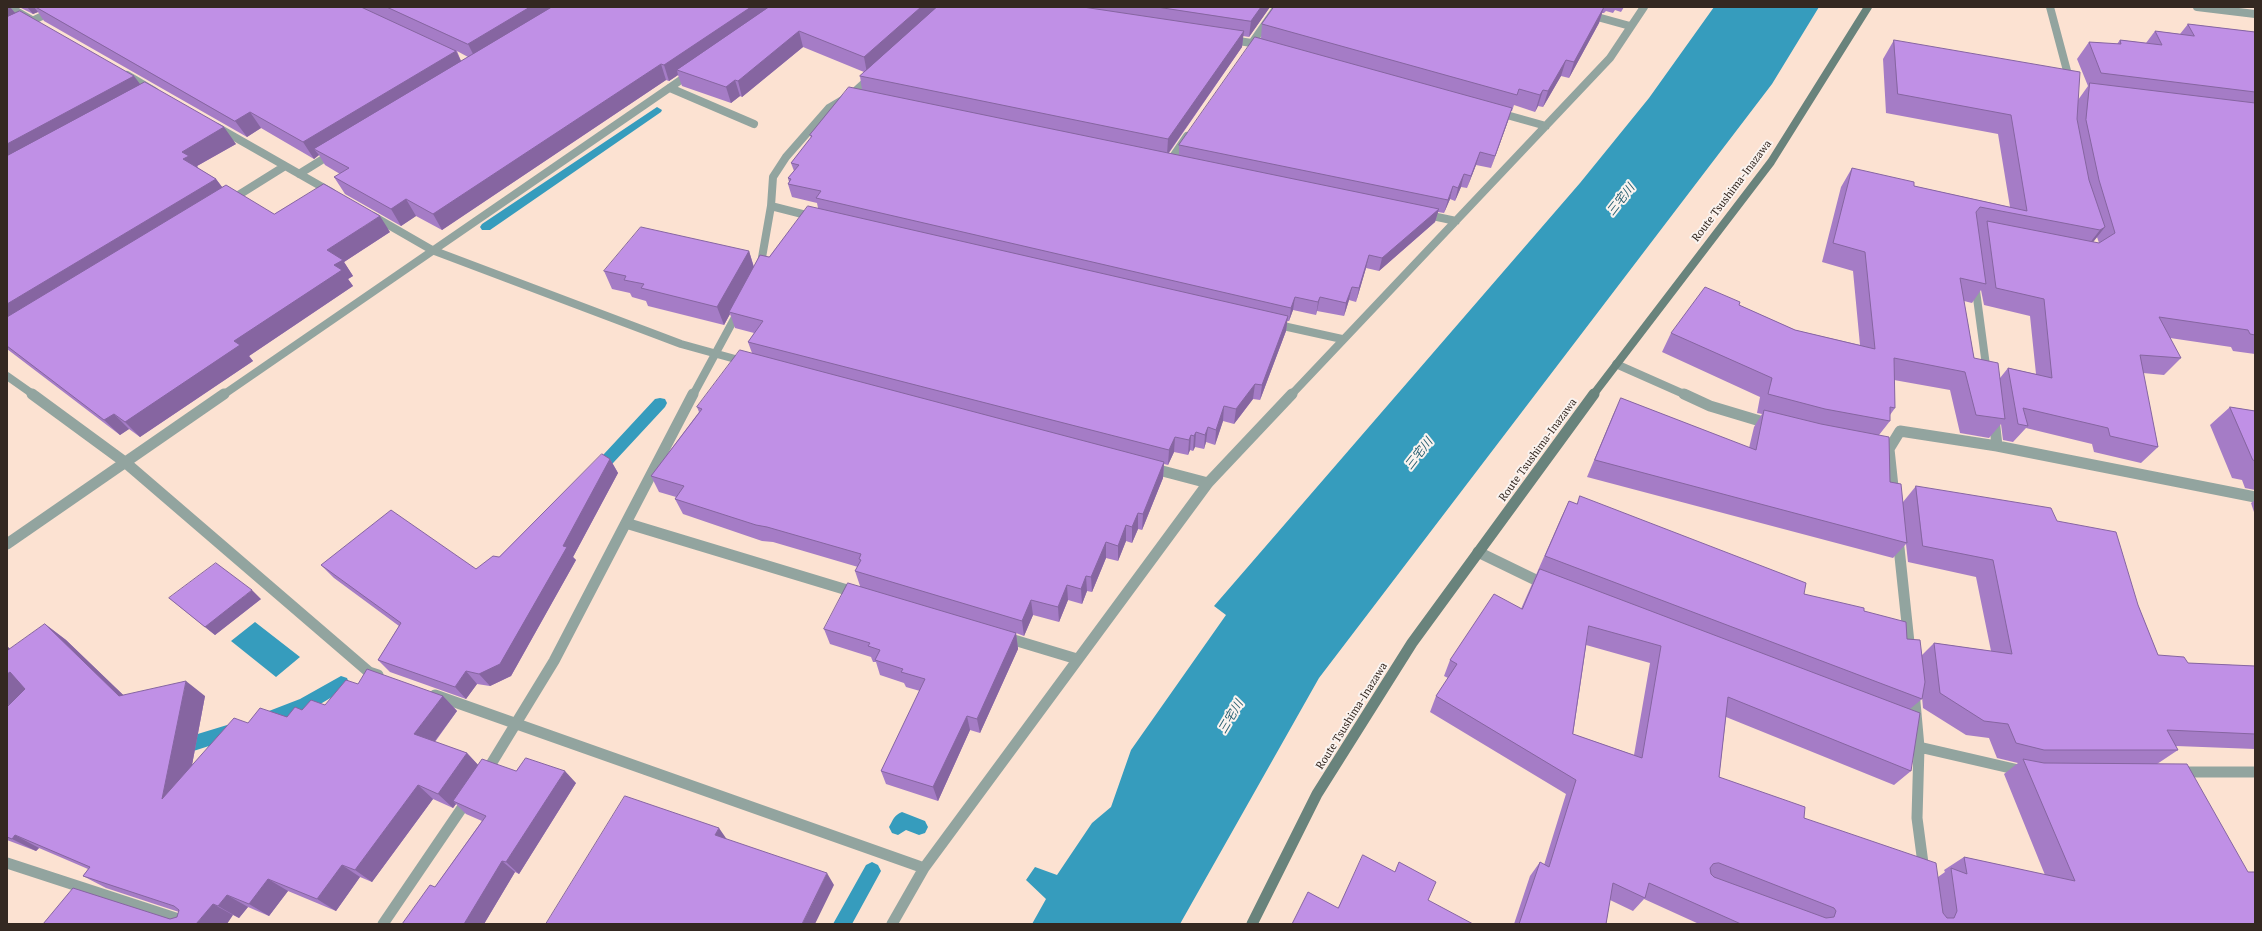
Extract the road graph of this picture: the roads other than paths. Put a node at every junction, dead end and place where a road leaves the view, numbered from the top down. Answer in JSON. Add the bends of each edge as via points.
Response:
{"nodes":[{"id":1,"x":9,"y":7,"type":"edge"},
{"id":2,"x":61,"y":7,"type":"edge"},
{"id":3,"x":1277,"y":7,"type":"edge"},
{"id":4,"x":1561,"y":7,"type":"edge"},
{"id":5,"x":1644,"y":7,"type":"edge"},
{"id":6,"x":1868,"y":7,"type":"edge"},
{"id":7,"x":2050,"y":7,"type":"edge"},
{"id":8,"x":2197,"y":7,"type":"edge"},
{"id":9,"x":2255,"y":14,"type":"edge"},
{"id":10,"x":36,"y":22,"type":"junction"},
{"id":11,"x":1630,"y":26,"type":"junction"},
{"id":12,"x":7,"y":33,"type":"edge"},
{"id":13,"x":1220,"y":38,"type":"edge"},
{"id":14,"x":696,"y":70,"type":"edge"},
{"id":15,"x":877,"y":71,"type":"edge"},
{"id":16,"x":123,"y":72,"type":"edge"},
{"id":17,"x":670,"y":88,"type":"junction"},
{"id":18,"x":2073,"y":94,"type":"edge"},
{"id":19,"x":157,"y":95,"type":"edge"},
{"id":20,"x":1486,"y":109,"type":"edge"},
{"id":21,"x":211,"y":124,"type":"edge"},
{"id":22,"x":754,"y":124,"type":"dead end"},
{"id":23,"x":1546,"y":126,"type":"junction"},
{"id":24,"x":1192,"y":128,"type":"edge"},
{"id":25,"x":340,"y":149,"type":"edge"},
{"id":26,"x":1170,"y":161,"type":"edge"},
{"id":27,"x":285,"y":166,"type":"junction"},
{"id":28,"x":299,"y":174,"type":"junction"},
{"id":29,"x":339,"y":197,"type":"edge"},
{"id":30,"x":771,"y":206,"type":"junction"},
{"id":31,"x":218,"y":208,"type":"edge"},
{"id":32,"x":366,"y":212,"type":"edge"},
{"id":33,"x":1418,"y":213,"type":"edge"},
{"id":34,"x":825,"y":219,"type":"edge"},
{"id":35,"x":1456,"y":221,"type":"junction"},
{"id":36,"x":432,"y":250,"type":"junction"},
{"id":37,"x":1974,"y":277,"type":"edge"},
{"id":38,"x":755,"y":281,"type":"edge"},
{"id":39,"x":744,"y":301,"type":"edge"},
{"id":40,"x":1265,"y":322,"type":"edge"},
{"id":41,"x":1342,"y":340,"type":"junction"},
{"id":42,"x":714,"y":353,"type":"junction"},
{"id":43,"x":753,"y":363,"type":"edge"},
{"id":44,"x":1616,"y":364,"type":"junction"},
{"id":45,"x":7,"y":376,"type":"edge"},
{"id":46,"x":1989,"y":385,"type":"edge"},
{"id":47,"x":1992,"y":408,"type":"edge"},
{"id":48,"x":1779,"y":426,"type":"edge"},
{"id":49,"x":1997,"y":446,"type":"junction"},
{"id":50,"x":126,"y":463,"type":"junction"},
{"id":51,"x":1138,"y":464,"type":"edge"},
{"id":52,"x":1208,"y":482,"type":"junction"},
{"id":53,"x":2255,"y":497,"type":"edge"},
{"id":54,"x":1895,"y":505,"type":"edge"},
{"id":55,"x":629,"y":524,"type":"junction"},
{"id":56,"x":1897,"y":529,"type":"edge"},
{"id":57,"x":7,"y":544,"type":"edge"},
{"id":58,"x":1478,"y":552,"type":"junction"},
{"id":59,"x":1558,"y":589,"type":"edge"},
{"id":60,"x":864,"y":595,"type":"edge"},
{"id":61,"x":994,"y":634,"type":"edge"},
{"id":62,"x":1077,"y":658,"type":"junction"},
{"id":63,"x":1911,"y":664,"type":"edge"},
{"id":64,"x":1913,"y":679,"type":"edge"},
{"id":65,"x":391,"y":680,"type":"edge"},
{"id":66,"x":421,"y":690,"type":"edge"},
{"id":67,"x":1903,"y":721,"type":"edge"},
{"id":68,"x":518,"y":725,"type":"junction"},
{"id":69,"x":1918,"y":727,"type":"junction"},
{"id":70,"x":1919,"y":747,"type":"junction"},
{"id":71,"x":2032,"y":771,"type":"edge"},
{"id":72,"x":2167,"y":772,"type":"edge"},
{"id":73,"x":2255,"y":772,"type":"edge"},
{"id":74,"x":7,"y":863,"type":"edge"},
{"id":75,"x":924,"y":868,"type":"junction"},
{"id":76,"x":1925,"y":879,"type":"edge"},
{"id":77,"x":194,"y":924,"type":"edge"},
{"id":78,"x":383,"y":924,"type":"edge"},
{"id":79,"x":892,"y":924,"type":"edge"},
{"id":80,"x":1252,"y":924,"type":"edge"}],
"edges":[{"from":1,"to":10,"type":"street"},
{"from":2,"to":10,"type":"street"},
{"from":3,"to":13,"type":"street","via":[[1253,46]]},
{"from":4,"to":11,"type":"street"},
{"from":5,"to":11,"type":"street"},
{"from":6,"to":44,"type":"main road","name":"Route Tsushima-Inazawa","via":[[1771,162]]},
{"from":7,"to":18,"type":"street"},
{"from":8,"to":9,"type":"street"},
{"from":10,"to":12,"type":"street"},
{"from":11,"to":23,"type":"street","via":[[1610,58]]},
{"from":14,"to":17,"type":"street"},
{"from":15,"to":30,"type":"street","via":[[855,95],[828,108],[786,156],[772,177]]},
{"from":16,"to":19,"type":"street"},
{"from":17,"to":22,"type":"street"},
{"from":17,"to":36,"type":"street"},
{"from":20,"to":23,"type":"street"},
{"from":21,"to":27,"type":"street"},
{"from":23,"to":35,"type":"street"},
{"from":24,"to":26,"type":"street"},
{"from":25,"to":28,"type":"street"},
{"from":27,"to":28,"type":"street"},
{"from":27,"to":31,"type":"street"},
{"from":28,"to":29,"type":"street"},
{"from":30,"to":34,"type":"street"},
{"from":30,"to":38,"type":"street","via":[[759,274]]},
{"from":32,"to":36,"type":"street"},
{"from":33,"to":35,"type":"street"},
{"from":35,"to":41,"type":"street"},
{"from":36,"to":42,"type":"street","via":[[674,341]]},
{"from":36,"to":50,"type":"street"},
{"from":37,"to":46,"type":"street"},
{"from":39,"to":42,"type":"street"},
{"from":40,"to":41,"type":"street"},
{"from":41,"to":52,"type":"street"},
{"from":42,"to":43,"type":"street"},
{"from":42,"to":55,"type":"street"},
{"from":44,"to":48,"type":"street","via":[[1710,406]]},
{"from":44,"to":58,"type":"main road","name":"Route Tsushima-Inazawa"},
{"from":45,"to":50,"type":"street"},
{"from":47,"to":49,"type":"street"},
{"from":49,"to":53,"type":"street"},
{"from":49,"to":54,"type":"street","via":[[1900,431],[1885,449]]},
{"from":50,"to":57,"type":"street"},
{"from":50,"to":65,"type":"street","via":[[368,672]]},
{"from":51,"to":52,"type":"street"},
{"from":52,"to":62,"type":"street"},
{"from":55,"to":60,"type":"street"},
{"from":55,"to":68,"type":"street"},
{"from":56,"to":63,"type":"street"},
{"from":58,"to":59,"type":"street"},
{"from":58,"to":80,"type":"main road","name":"Route Tsushima-Inazawa","via":[[1412,643],[1318,794]]},
{"from":61,"to":62,"type":"street"},
{"from":62,"to":75,"type":"street"},
{"from":64,"to":69,"type":"street"},
{"from":66,"to":68,"type":"street"},
{"from":67,"to":69,"type":"street"},
{"from":68,"to":75,"type":"street"},
{"from":68,"to":78,"type":"street"},
{"from":69,"to":70,"type":"street"},
{"from":70,"to":71,"type":"street"},
{"from":70,"to":76,"type":"street","via":[[1917,818]]},
{"from":72,"to":73,"type":"street"},
{"from":74,"to":77,"type":"street"},
{"from":75,"to":79,"type":"street"}]}
